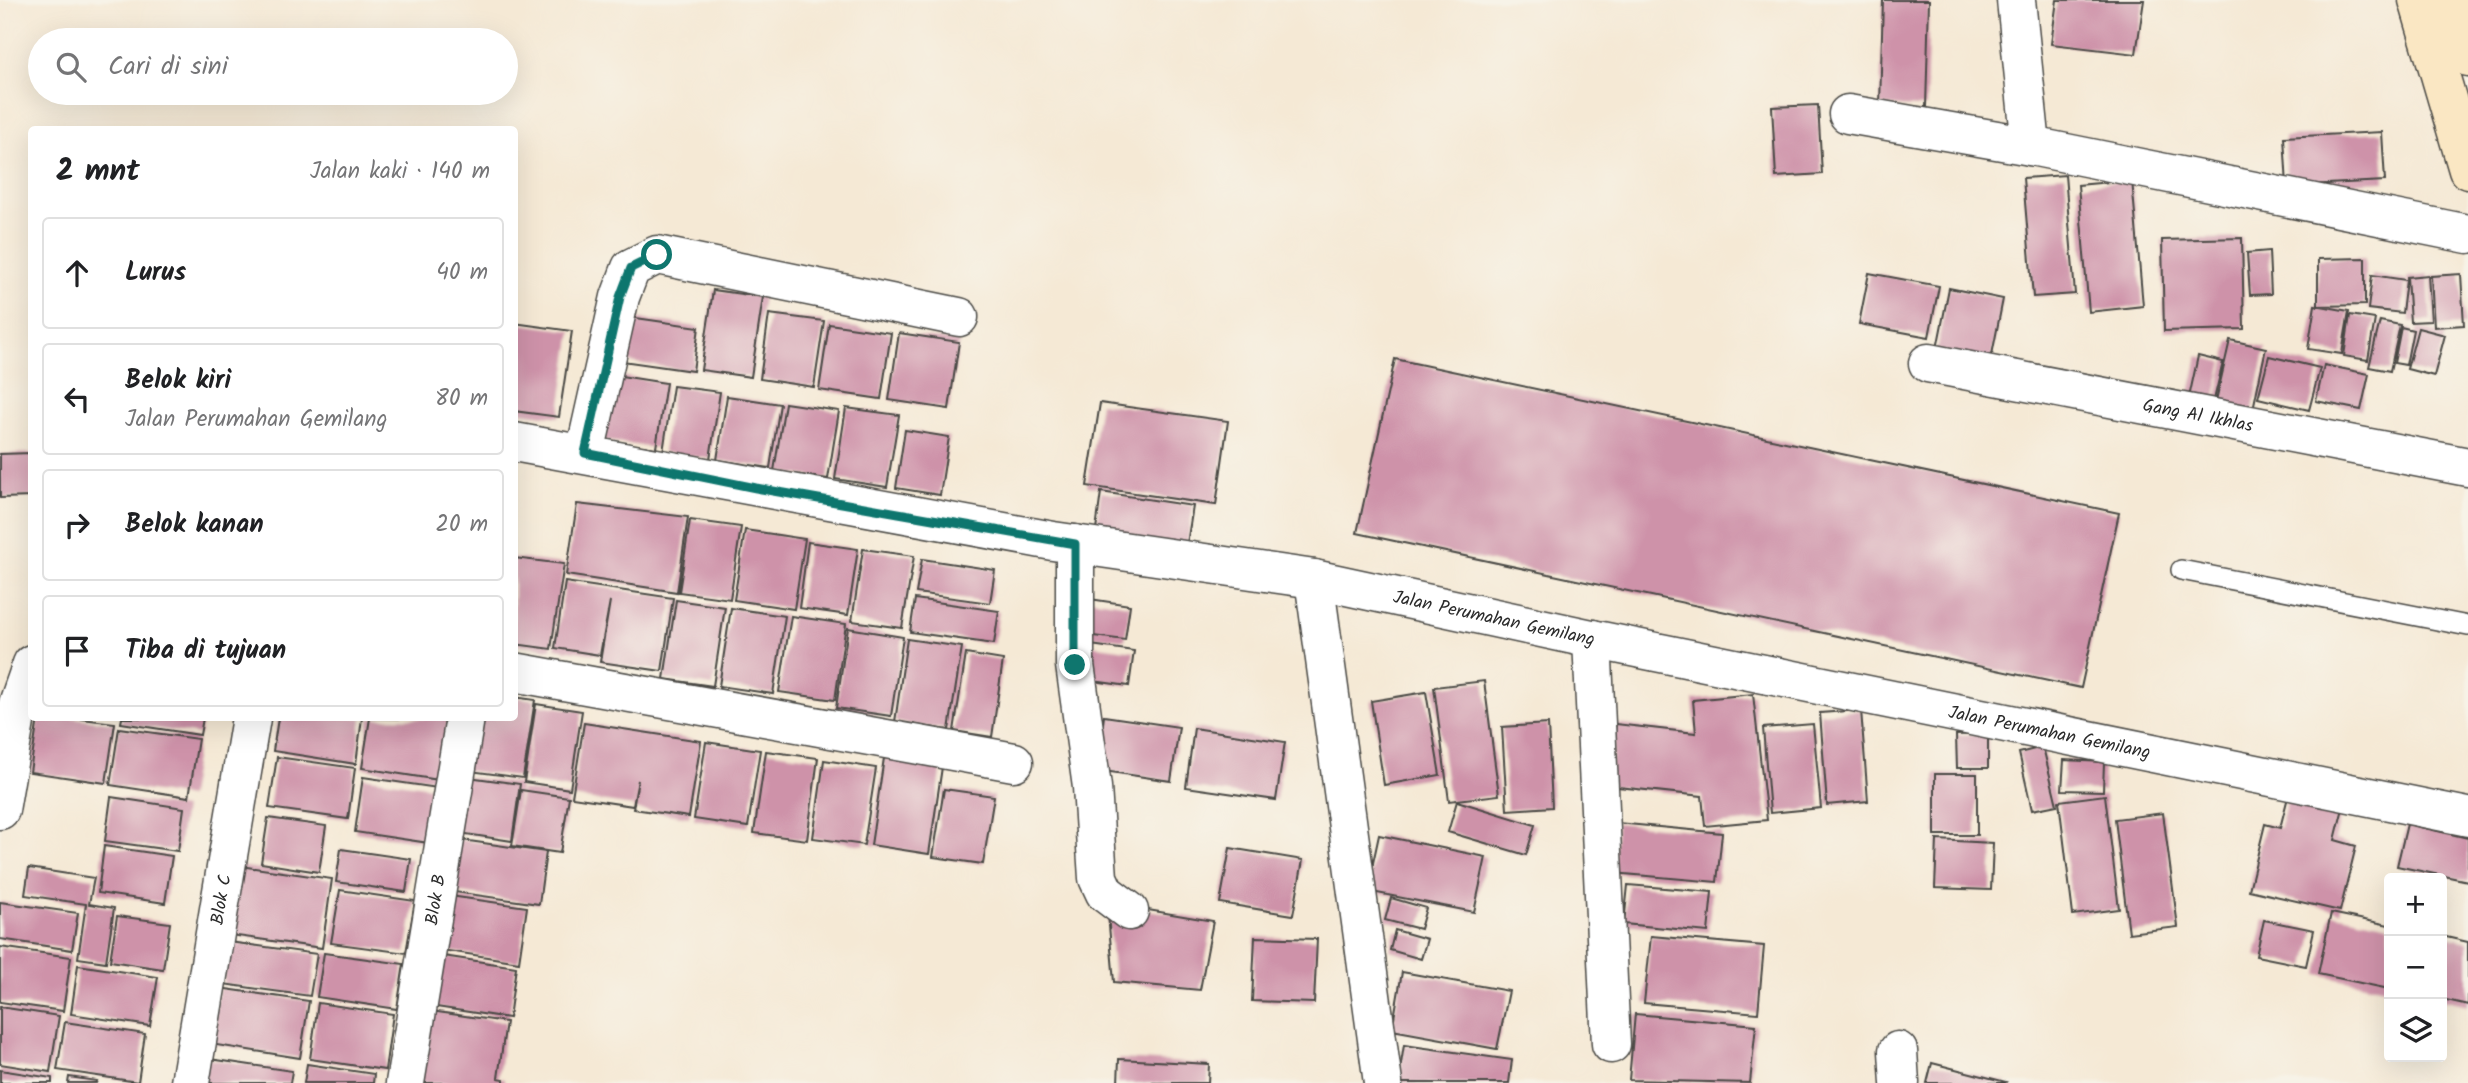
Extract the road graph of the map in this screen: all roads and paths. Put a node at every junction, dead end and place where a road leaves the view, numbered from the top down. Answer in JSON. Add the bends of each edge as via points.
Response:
{"nodes":[{"id":1,"x":2017,"y":0,"type":"edge"},
{"id":2,"x":2418,"y":0,"type":"edge"},
{"id":3,"x":2453,"y":0,"type":"edge"},
{"id":4,"x":2468,"y":57,"type":"edge"},
{"id":5,"x":1848,"y":114,"type":"dead end"},
{"id":6,"x":2031,"y":146,"type":"junction"},
{"id":7,"x":2468,"y":170,"type":"edge"},
{"id":8,"x":2468,"y":234,"type":"edge"},
{"id":9,"x":959,"y":317,"type":"dead end"},
{"id":10,"x":1928,"y":363,"type":"dead end"},
{"id":11,"x":518,"y":443,"type":"edge"},
{"id":12,"x":585,"y":453,"type":"junction"},
{"id":13,"x":2468,"y":467,"type":"edge"},
{"id":14,"x":1049,"y":540,"type":"junction"},
{"id":15,"x":2181,"y":569,"type":"dead end"},
{"id":16,"x":1314,"y":579,"type":"junction"},
{"id":17,"x":2468,"y":626,"type":"edge"},
{"id":18,"x":1592,"y":639,"type":"junction"},
{"id":19,"x":518,"y":673,"type":"edge"},
{"id":20,"x":28,"y":675,"type":"edge"},
{"id":21,"x":250,"y":721,"type":"edge"},
{"id":22,"x":465,"y":721,"type":"edge"},
{"id":23,"x":1014,"y":762,"type":"dead end"},
{"id":24,"x":0,"y":810,"type":"edge"},
{"id":25,"x":2468,"y":817,"type":"edge"},
{"id":26,"x":1129,"y":911,"type":"dead end"},
{"id":27,"x":1611,"y":1044,"type":"dead end"},
{"id":28,"x":190,"y":1083,"type":"edge"},
{"id":29,"x":405,"y":1083,"type":"edge"},
{"id":30,"x":1383,"y":1083,"type":"edge"}],
"edges":[{"from":1,"to":6,"type":"street"},
{"from":2,"to":7,"type":"main road"},
{"from":3,"to":4,"type":"main road"},
{"from":5,"to":6,"type":"street"},
{"from":6,"to":8,"type":"street"},
{"from":9,"to":12,"type":"street","via":[[657,255],[631,268],[620,297]]},
{"from":10,"to":13,"type":"street","name":"Gang Al Ikhlas"},
{"from":11,"to":12,"type":"street","name":"Jalan Perumahan Gemilang"},
{"from":12,"to":14,"type":"street","name":"Jalan Perumahan Gemilang"},
{"from":14,"to":16,"type":"street","name":"Jalan Perumahan Gemilang"},
{"from":14,"to":26,"type":"street","via":[[1075,665],[1092,787],[1098,878],[1105,893]]},
{"from":15,"to":17,"type":"lane"},
{"from":16,"to":18,"type":"street","name":"Jalan Perumahan Gemilang"},
{"from":16,"to":30,"type":"street"},
{"from":18,"to":25,"type":"street","name":"Jalan Perumahan Gemilang"},
{"from":18,"to":27,"type":"street"},
{"from":19,"to":23,"type":"street"},
{"from":20,"to":24,"type":"street","via":[[18,704]]},
{"from":21,"to":28,"type":"street","name":"Blok C"},
{"from":22,"to":29,"type":"street","name":"Blok B"}]}
